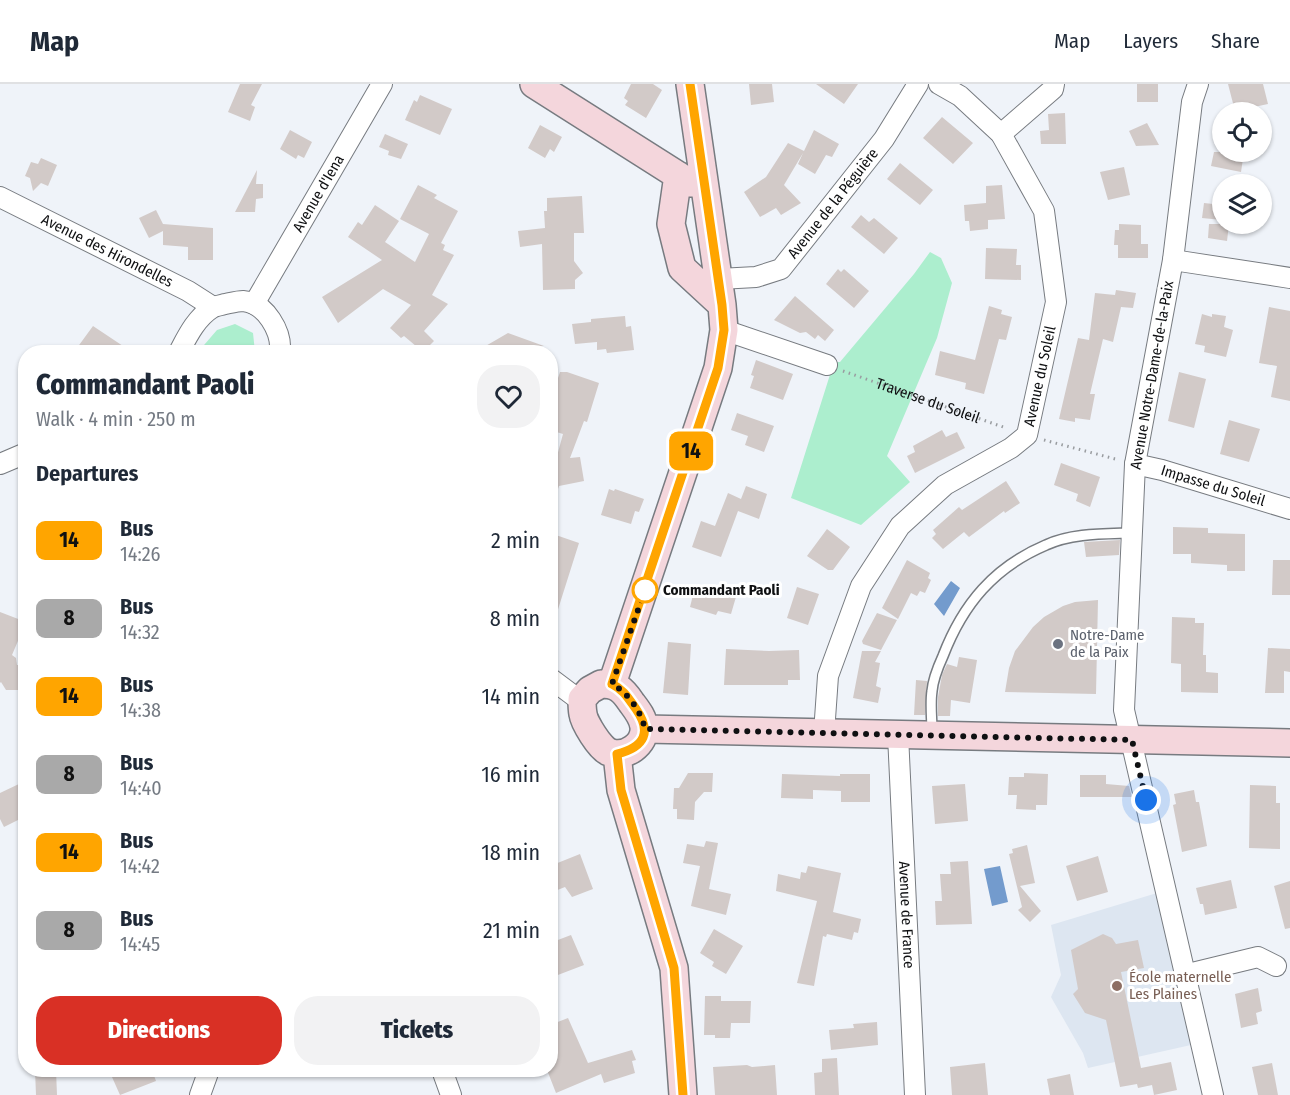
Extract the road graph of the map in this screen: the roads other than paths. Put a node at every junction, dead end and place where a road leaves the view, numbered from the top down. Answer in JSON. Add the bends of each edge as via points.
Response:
{"nodes":[{"id":1,"x":382,"y":84,"type":"edge"},
{"id":2,"x":534,"y":84,"type":"edge"},
{"id":3,"x":690,"y":84,"type":"edge"},
{"id":4,"x":918,"y":84,"type":"edge"},
{"id":5,"x":939,"y":84,"type":"edge"},
{"id":6,"x":1053,"y":84,"type":"edge"},
{"id":7,"x":1198,"y":84,"type":"edge"},
{"id":8,"x":1000,"y":134,"type":"junction"},
{"id":9,"x":694,"y":172,"type":"junction"},
{"id":10,"x":0,"y":197,"type":"edge"},
{"id":11,"x":1173,"y":260,"type":"junction"},
{"id":12,"x":1290,"y":278,"type":"edge"},
{"id":13,"x":254,"y":304,"type":"junction"},
{"id":14,"x":722,"y":305,"type":"junction"},
{"id":15,"x":213,"y":307,"type":"junction"},
{"id":16,"x":183,"y":345,"type":"edge"},
{"id":17,"x":281,"y":345,"type":"edge"},
{"id":18,"x":827,"y":365,"type":"road end"},
{"id":19,"x":18,"y":456,"type":"edge"},
{"id":20,"x":0,"y":464,"type":"edge"},
{"id":21,"x":1135,"y":464,"type":"junction"},
{"id":22,"x":1290,"y":509,"type":"edge"},
{"id":23,"x":1132,"y":533,"type":"junction"},
{"id":24,"x":558,"y":684,"type":"edge"},
{"id":25,"x":612,"y":684,"type":"junction"},
{"id":26,"x":582,"y":699,"type":"junction"},
{"id":27,"x":645,"y":729,"type":"junction"},
{"id":28,"x":824,"y":733,"type":"junction"},
{"id":29,"x":898,"y":735,"type":"junction"},
{"id":30,"x":932,"y":736,"type":"junction"},
{"id":31,"x":1132,"y":740,"type":"junction"},
{"id":32,"x":1290,"y":742,"type":"edge"},
{"id":33,"x":617,"y":754,"type":"junction"},
{"id":34,"x":1276,"y":966,"type":"dead end"},
{"id":35,"x":1184,"y":975,"type":"junction"},
{"id":36,"x":206,"y":1077,"type":"edge"},
{"id":37,"x":445,"y":1077,"type":"edge"},
{"id":38,"x":200,"y":1095,"type":"edge"},
{"id":39,"x":451,"y":1095,"type":"edge"},
{"id":40,"x":683,"y":1095,"type":"edge"},
{"id":41,"x":915,"y":1095,"type":"edge"},
{"id":42,"x":1213,"y":1095,"type":"edge"}],
"edges":[{"from":1,"to":13,"type":"street","name":"Avenue d'Iena"},
{"from":2,"to":9,"type":"street","via":[[637,148]]},
{"from":3,"to":9,"type":"street"},
{"from":4,"to":14,"type":"street","name":"Avenue de la Péguière","via":[[884,139],[781,269],[756,277]]},
{"from":5,"to":8,"type":"street","name":"Avenue du Soleil","via":[[960,96]]},
{"from":6,"to":8,"type":"street","via":[[1053,89]]},
{"from":7,"to":11,"type":"street","name":"Avenue Notre-Dame-de-la-Paix","via":[[1192,102]]},
{"from":8,"to":28,"type":"street","name":"Avenue du Soleil","via":[[1044,211],[1056,302],[1027,435],[945,484],[900,526],[861,586],[828,676]]},
{"from":9,"to":14,"type":"street"},
{"from":9,"to":14,"type":"street","via":[[671,224],[682,268]]},
{"from":10,"to":15,"type":"street","name":"Avenue des Hirondelles"},
{"from":11,"to":12,"type":"street"},
{"from":11,"to":21,"type":"street","name":"Avenue Notre-Dame-de-la-Paix"},
{"from":13,"to":15,"type":"street","via":[[242,301]]},
{"from":13,"to":17,"type":"street","via":[[278,331]]},
{"from":14,"to":18,"type":"street"},
{"from":14,"to":25,"type":"street","via":[[718,368]]},
{"from":15,"to":16,"type":"street"},
{"from":19,"to":20,"type":"street"},
{"from":21,"to":22,"type":"street","name":"Impasse du Soleil"},
{"from":21,"to":23,"type":"street","name":"Avenue Notre-Dame-de-la-Paix"},
{"from":23,"to":30,"type":"lane","via":[[1068,538],[1046,545],[1005,568],[986,584],[953,629],[937,670],[932,691]]},
{"from":23,"to":31,"type":"street","name":"Avenue Notre-Dame-de-la-Paix","via":[[1124,710]]},
{"from":24,"to":26,"type":"street"},
{"from":25,"to":26,"type":"street","via":[[601,684]]},
{"from":25,"to":27,"type":"street","via":[[623,690],[643,719]]},
{"from":26,"to":33,"type":"street","via":[[583,715],[601,747]]},
{"from":27,"to":28,"type":"street"},
{"from":27,"to":33,"type":"street","via":[[636,747]]},
{"from":28,"to":29,"type":"street"},
{"from":29,"to":30,"type":"street"},
{"from":29,"to":41,"type":"street","name":"Avenue de France"},
{"from":30,"to":31,"type":"street"},
{"from":31,"to":32,"type":"street"},
{"from":31,"to":35,"type":"street","name":"Avenue Notre-Dame-de-la-Paix"},
{"from":33,"to":40,"type":"street","via":[[621,790],[674,968]]},
{"from":34,"to":35,"type":"street","via":[[1258,957]]},
{"from":35,"to":42,"type":"street","name":"Avenue Notre-Dame-de-la-Paix"},
{"from":36,"to":38,"type":"street"},
{"from":37,"to":39,"type":"street"}]}
